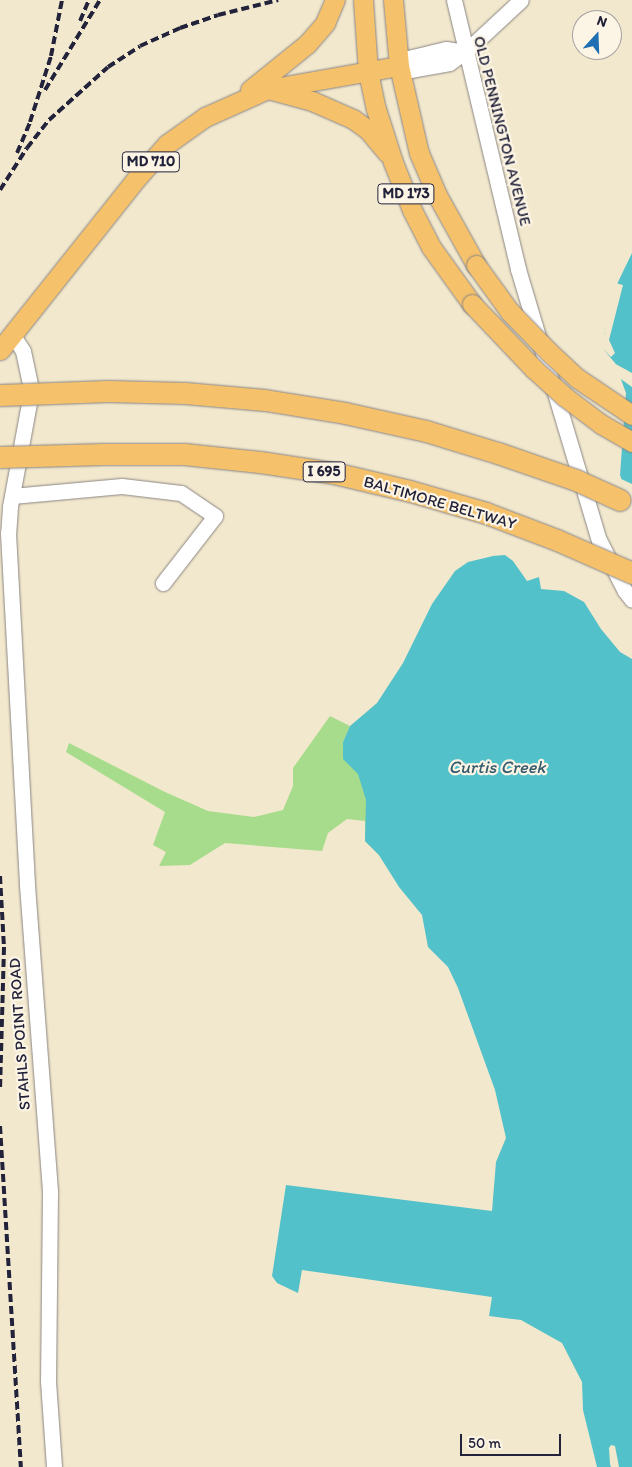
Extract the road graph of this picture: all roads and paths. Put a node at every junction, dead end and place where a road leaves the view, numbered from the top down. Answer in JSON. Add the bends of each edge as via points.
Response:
{"nodes":[{"id":1,"x":335,"y":0,"type":"edge"},
{"id":2,"x":363,"y":0,"type":"edge"},
{"id":3,"x":393,"y":0,"type":"edge"},
{"id":4,"x":454,"y":0,"type":"edge"},
{"id":5,"x":521,"y":0,"type":"edge"},
{"id":6,"x":465,"y":52,"type":"junction"},
{"id":7,"x":402,"y":66,"type":"junction"},
{"id":8,"x":368,"y":72,"type":"junction"},
{"id":9,"x":268,"y":88,"type":"junction"},
{"id":10,"x":236,"y":101,"type":"junction"},
{"id":11,"x":394,"y":162,"type":"junction"},
{"id":12,"x":12,"y":334,"type":"junction"},
{"id":13,"x":0,"y":350,"type":"edge"},
{"id":14,"x":0,"y":395,"type":"edge"},
{"id":15,"x":632,"y":415,"type":"edge"},
{"id":16,"x":632,"y":442,"type":"edge"},
{"id":17,"x":0,"y":457,"type":"edge"},
{"id":18,"x":12,"y":496,"type":"junction"},
{"id":19,"x":620,"y":500,"type":"dead end"},
{"id":20,"x":632,"y":573,"type":"edge"},
{"id":21,"x":163,"y":583,"type":"dead end"},
{"id":22,"x":632,"y":600,"type":"edge"},
{"id":23,"x":54,"y":1467,"type":"edge"}],
"edges":[{"from":1,"to":10,"type":"main road","via":[[325,23],[307,44]]},
{"from":2,"to":8,"type":"main road","number":"MD 173"},
{"from":3,"to":7,"type":"main road","number":"MD 173"},
{"from":4,"to":6,"type":"street","name":"OLD PENNINGTON AVENUE"},
{"from":5,"to":6,"type":"street"},
{"from":6,"to":7,"type":"street","via":[[449,63],[428,68],[410,70]]},
{"from":6,"to":22,"type":"street","name":"OLD PENNINGTON AVENUE","via":[[518,269],[599,540]]},
{"from":7,"to":8,"type":"main road","number":"MD 710"},
{"from":7,"to":15,"type":"main road","number":"MD 173","bridge":true,"via":[[419,152],[441,203],[476,266],[510,312],[549,352],[578,378]]},
{"from":8,"to":9,"type":"main road","number":"MD 710"},
{"from":8,"to":11,"type":"main road","number":"MD 173","via":[[376,109]]},
{"from":9,"to":10,"type":"main road","number":"MD 710"},
{"from":9,"to":11,"type":"main road","via":[[312,101],[353,119],[368,130]]},
{"from":10,"to":12,"type":"main road","number":"MD 710","via":[[205,117],[167,144]]},
{"from":11,"to":16,"type":"main road","number":"MD 173","bridge":true,"via":[[412,210],[431,246],[472,304],[565,397]]},
{"from":12,"to":13,"type":"main road","number":"MD 710"},
{"from":12,"to":18,"type":"street","name":"STAHLS POINT ROAD","via":[[23,351],[30,385]]},
{"from":14,"to":19,"type":"highway","bridge":true,"via":[[108,391],[186,393],[265,400],[345,413],[426,431],[498,452],[576,480]]},
{"from":17,"to":20,"type":"highway","name":"BALTIMORE BELTWAY","number":"I 695","bridge":true,"via":[[184,454],[334,473],[486,513]]},
{"from":18,"to":21,"type":"street","via":[[122,486],[181,493],[215,516]]},
{"from":18,"to":23,"type":"street","name":"STAHLS POINT ROAD","via":[[8,533],[27,885],[50,1194],[48,1381]]}]}
